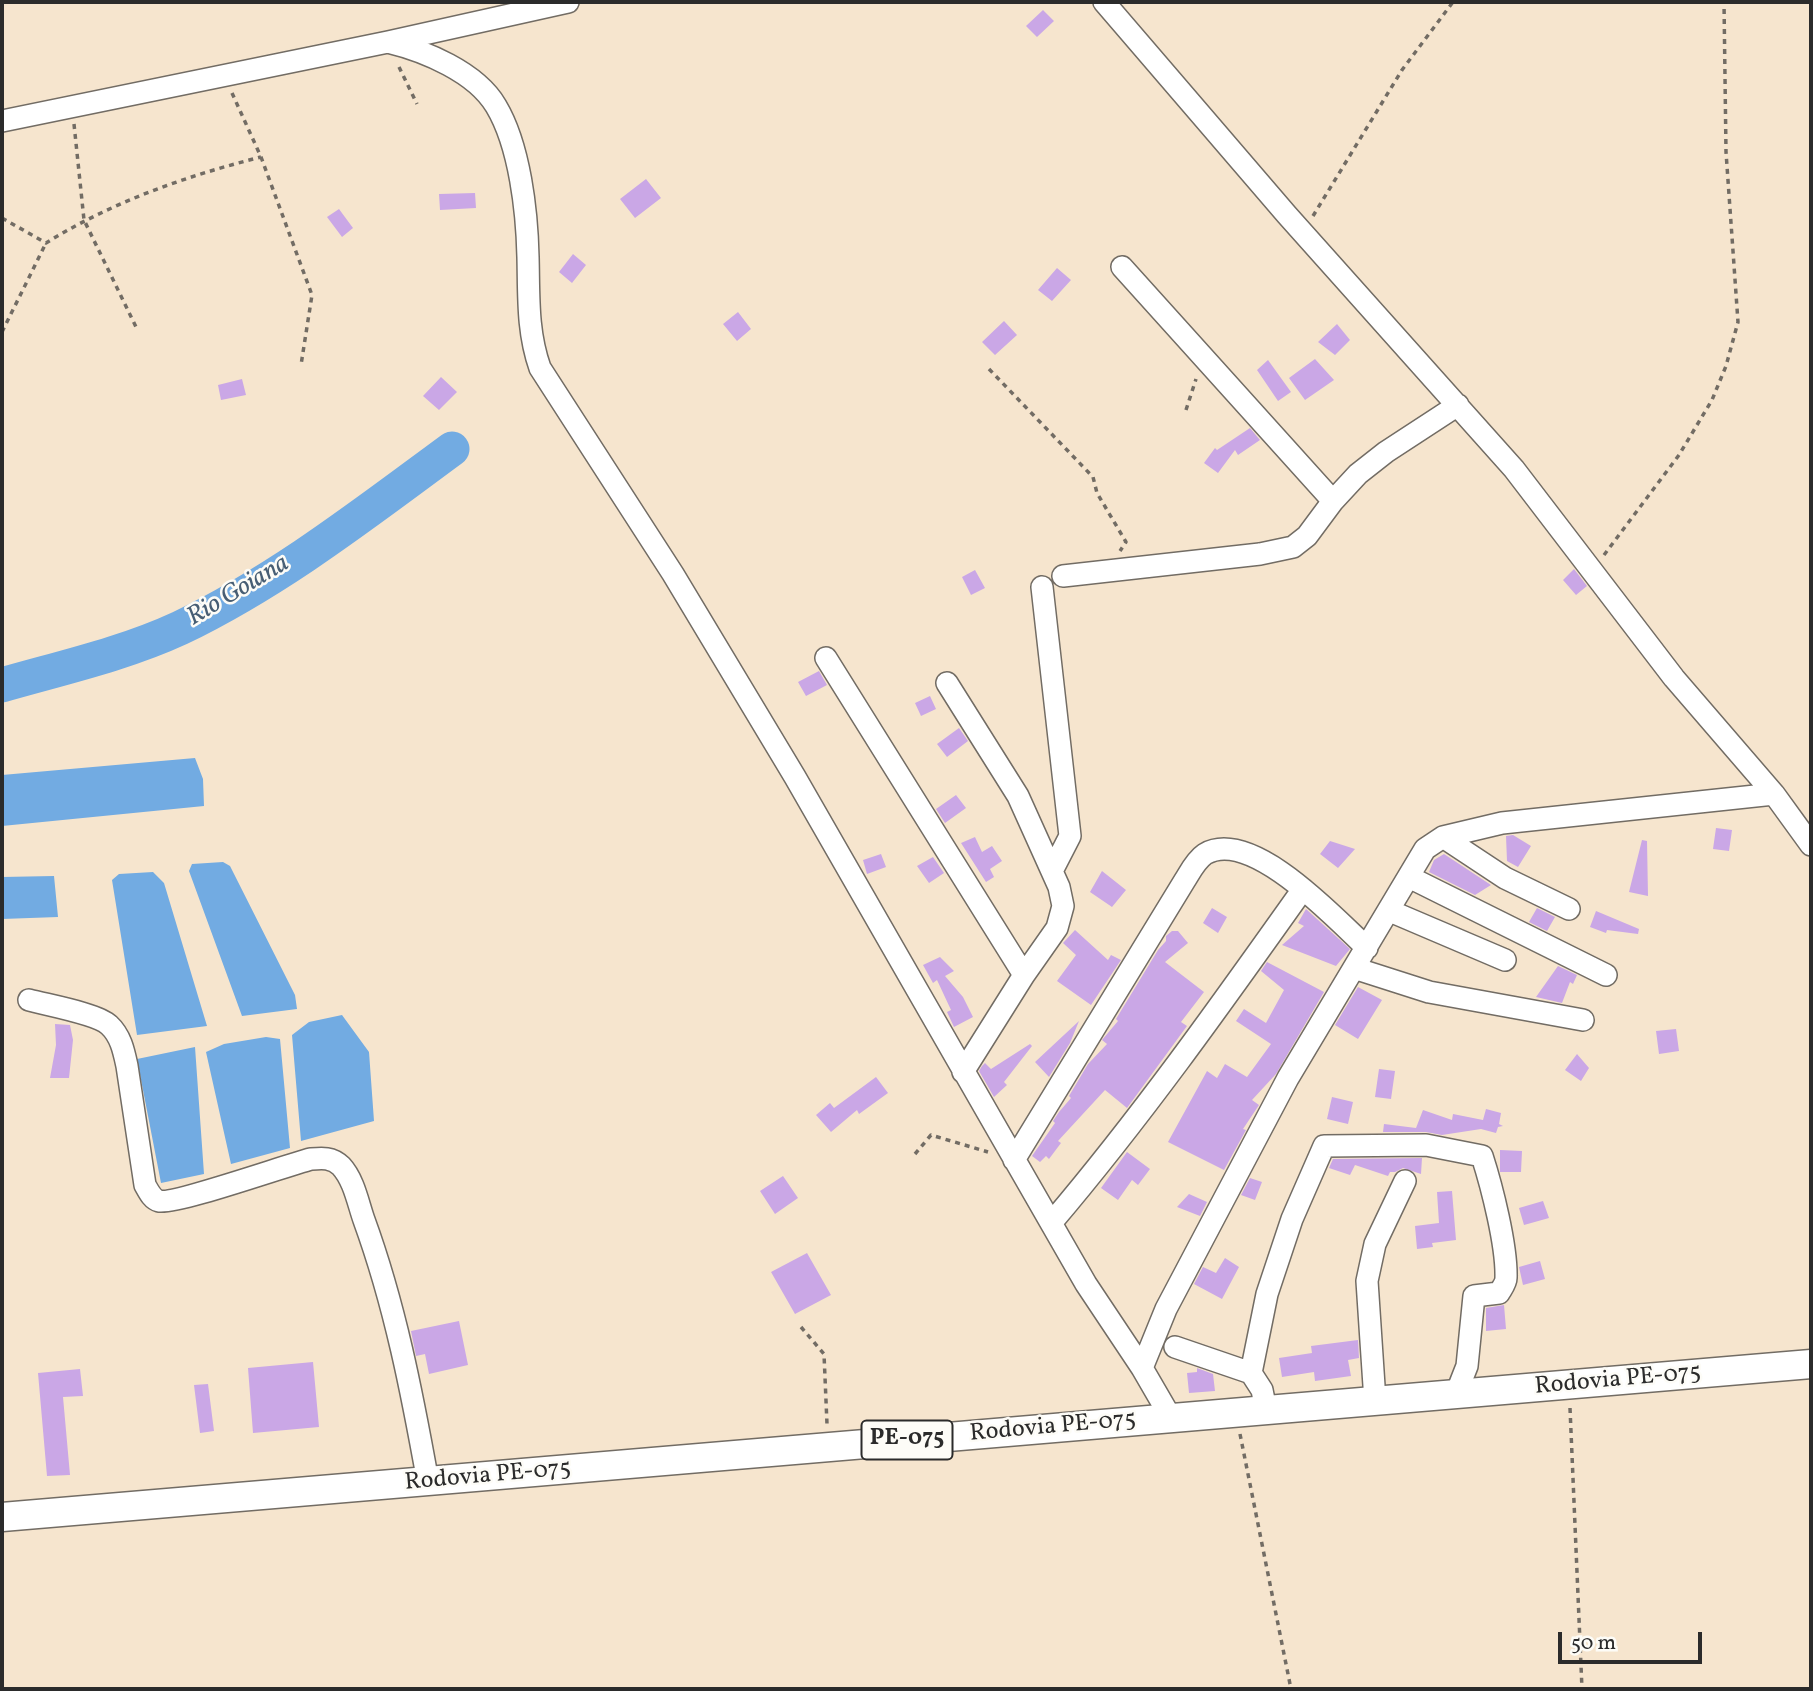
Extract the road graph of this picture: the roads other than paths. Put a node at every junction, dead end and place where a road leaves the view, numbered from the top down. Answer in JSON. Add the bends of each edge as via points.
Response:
{"nodes":[{"id":1,"x":568,"y":2,"type":"edge"},
{"id":2,"x":1104,"y":2,"type":"edge"},
{"id":3,"x":388,"y":43,"type":"junction"},
{"id":4,"x":2,"y":121,"type":"edge"},
{"id":5,"x":1122,"y":267,"type":"dead end"},
{"id":6,"x":1458,"y":405,"type":"junction"},
{"id":7,"x":1334,"y":501,"type":"junction"},
{"id":8,"x":1063,"y":576,"type":"dead end"},
{"id":9,"x":1042,"y":587,"type":"dead end"},
{"id":10,"x":826,"y":658,"type":"dead end"},
{"id":11,"x":947,"y":683,"type":"dead end"},
{"id":12,"x":1774,"y":794,"type":"junction"},
{"id":13,"x":1443,"y":837,"type":"junction"},
{"id":14,"x":1811,"y":845,"type":"edge"},
{"id":15,"x":1052,"y":871,"type":"junction"},
{"id":16,"x":1409,"y":877,"type":"junction"},
{"id":17,"x":1303,"y":889,"type":"junction"},
{"id":18,"x":1569,"y":909,"type":"dead end"},
{"id":19,"x":1390,"y":911,"type":"junction"},
{"id":20,"x":1367,"y":948,"type":"junction"},
{"id":21,"x":1505,"y":960,"type":"dead end"},
{"id":22,"x":1354,"y":968,"type":"junction"},
{"id":23,"x":1024,"y":975,"type":"junction"},
{"id":24,"x":1606,"y":975,"type":"dead end"},
{"id":25,"x":29,"y":1000,"type":"dead end"},
{"id":26,"x":1583,"y":1020,"type":"dead end"},
{"id":27,"x":963,"y":1072,"type":"junction"},
{"id":28,"x":1014,"y":1160,"type":"junction"},
{"id":29,"x":1405,"y":1181,"type":"dead end"},
{"id":30,"x":1052,"y":1222,"type":"junction"},
{"id":31,"x":1175,"y":1347,"type":"dead end"},
{"id":32,"x":1811,"y":1364,"type":"edge"},
{"id":33,"x":1142,"y":1368,"type":"junction"},
{"id":34,"x":1251,"y":1373,"type":"junction"},
{"id":35,"x":1456,"y":1394,"type":"junction"},
{"id":36,"x":1375,"y":1401,"type":"junction"},
{"id":37,"x":1266,"y":1410,"type":"junction"},
{"id":38,"x":1171,"y":1418,"type":"junction"},
{"id":39,"x":428,"y":1482,"type":"junction"},
{"id":40,"x":2,"y":1517,"type":"edge"}],
"edges":[{"from":1,"to":3,"type":"street"},
{"from":2,"to":6,"type":"street"},
{"from":3,"to":4,"type":"street"},
{"from":3,"to":27,"type":"street","via":[[408,47],[454,69],[478,85],[496,106],[523,192],[528,317],[540,368],[795,777]]},
{"from":5,"to":7,"type":"street"},
{"from":6,"to":7,"type":"street","via":[[1386,452]]},
{"from":6,"to":12,"type":"street","via":[[1514,469],[1674,678]]},
{"from":7,"to":8,"type":"street","via":[[1307,536],[1286,550]]},
{"from":9,"to":15,"type":"street","via":[[1070,836]]},
{"from":10,"to":23,"type":"street"},
{"from":11,"to":15,"type":"street","via":[[1018,796]]},
{"from":12,"to":13,"type":"street","via":[[1502,823]]},
{"from":12,"to":14,"type":"street"},
{"from":13,"to":16,"type":"street","via":[[1425,849]]},
{"from":13,"to":18,"type":"street","via":[[1505,878]]},
{"from":15,"to":23,"type":"street","via":[[1062,916]]},
{"from":16,"to":19,"type":"street"},
{"from":16,"to":24,"type":"street"},
{"from":17,"to":20,"type":"street"},
{"from":17,"to":28,"type":"street","via":[[1256,856],[1234,848],[1199,858]]},
{"from":17,"to":30,"type":"street","via":[[1195,1042]]},
{"from":19,"to":20,"type":"street"},
{"from":19,"to":21,"type":"street"},
{"from":20,"to":22,"type":"street"},
{"from":22,"to":26,"type":"street","via":[[1429,992]]},
{"from":22,"to":33,"type":"street","via":[[1288,1079],[1166,1309]]},
{"from":23,"to":27,"type":"street"},
{"from":25,"to":39,"type":"street","via":[[100,1020],[115,1032],[127,1066],[145,1185],[156,1199],[184,1198],[311,1159],[327,1158],[341,1166],[395,1314]]},
{"from":27,"to":28,"type":"street"},
{"from":28,"to":30,"type":"street"},
{"from":29,"to":36,"type":"street","via":[[1375,1244],[1367,1281]]},
{"from":30,"to":33,"type":"street","via":[[1086,1284]]},
{"from":31,"to":34,"type":"street"},
{"from":32,"to":35,"type":"main road","name":"Rodovia PE-075","number":"PE-075"},
{"from":33,"to":38,"type":"street"},
{"from":34,"to":35,"type":"street","via":[[1267,1294],[1292,1219],[1324,1146],[1426,1145],[1482,1156],[1503,1251],[1506,1281],[1499,1293],[1474,1296],[1467,1366]]},
{"from":34,"to":37,"type":"street","via":[[1262,1390]]},
{"from":35,"to":36,"type":"main road","name":"Rodovia PE-075","number":"PE-075"},
{"from":36,"to":37,"type":"main road","name":"Rodovia PE-075","number":"PE-075"},
{"from":37,"to":38,"type":"main road","name":"Rodovia PE-075","number":"PE-075"},
{"from":38,"to":39,"type":"main road","name":"Rodovia PE-075","number":"PE-075"},
{"from":39,"to":40,"type":"main road","name":"Rodovia PE-075","number":"PE-075"}]}
